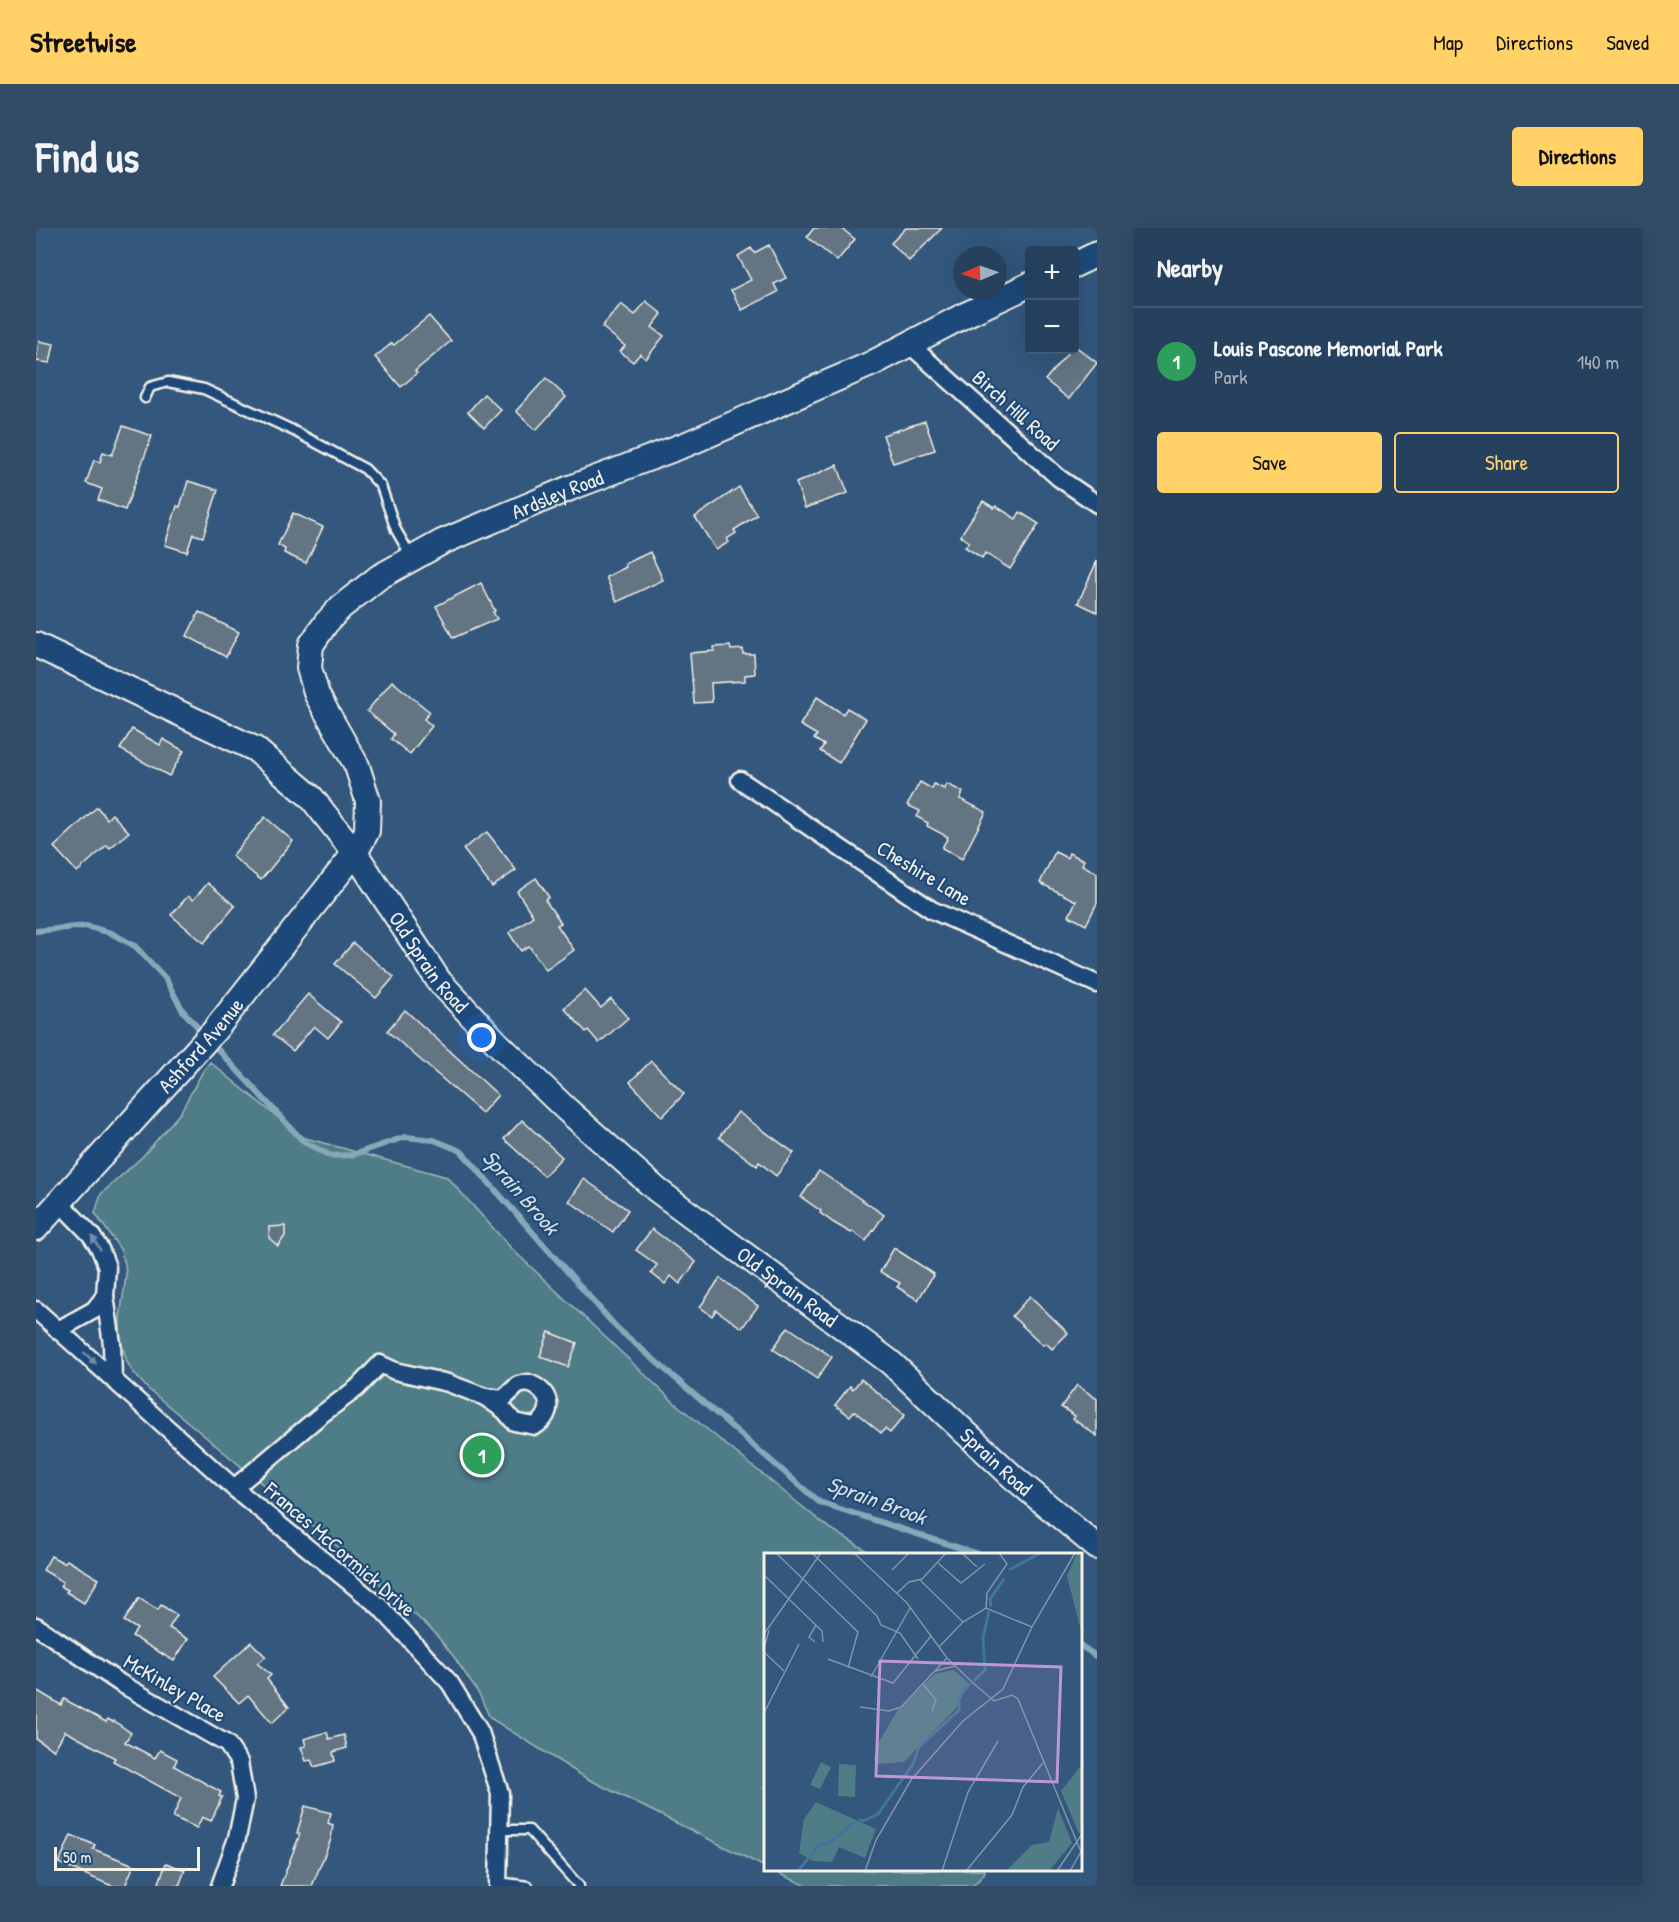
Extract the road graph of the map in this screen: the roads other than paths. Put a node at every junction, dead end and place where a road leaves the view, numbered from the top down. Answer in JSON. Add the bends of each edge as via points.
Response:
{"nodes":[{"id":1,"x":1097,"y":254,"type":"edge"},
{"id":2,"x":1079,"y":263,"type":"edge"},
{"id":3,"x":1025,"y":287,"type":"edge"},
{"id":4,"x":909,"y":344,"type":"junction"},
{"id":5,"x":145,"y":398,"type":"dead end"},
{"id":6,"x":1097,"y":504,"type":"edge"},
{"id":7,"x":412,"y":558,"type":"junction"},
{"id":8,"x":36,"y":645,"type":"edge"},
{"id":9,"x":740,"y":780,"type":"dead end"},
{"id":10,"x":355,"y":853,"type":"junction"},
{"id":11,"x":1097,"y":984,"type":"edge"},
{"id":12,"x":59,"y":1202,"type":"junction"},
{"id":13,"x":36,"y":1228,"type":"edge"},
{"id":14,"x":105,"y":1296,"type":"junction"},
{"id":15,"x":36,"y":1310,"type":"edge"},
{"id":16,"x":58,"y":1330,"type":"junction"},
{"id":17,"x":900,"y":1370,"type":"joint"},
{"id":18,"x":113,"y":1379,"type":"junction"},
{"id":19,"x":486,"y":1397,"type":"dead end"},
{"id":20,"x":234,"y":1488,"type":"junction"},
{"id":21,"x":1097,"y":1547,"type":"edge"},
{"id":22,"x":36,"y":1626,"type":"edge"},
{"id":23,"x":500,"y":1830,"type":"junction"},
{"id":24,"x":498,"y":1884,"type":"edge"},
{"id":25,"x":220,"y":1886,"type":"edge"},
{"id":26,"x":528,"y":1886,"type":"edge"},
{"id":27,"x":579,"y":1886,"type":"edge"}],
"edges":[{"from":1,"to":2,"type":"main road"},
{"from":3,"to":4,"type":"main road","name":"Ardsley Road"},
{"from":4,"to":6,"type":"street","name":"Birch Hill Road","via":[[1059,478]]},
{"from":4,"to":7,"type":"main road","name":"Ardsley Road","via":[[687,444],[543,500]]},
{"from":5,"to":7,"type":"lane","via":[[150,387],[168,382],[204,389],[365,469],[381,486],[396,530]]},
{"from":7,"to":10,"type":"main road","name":"Ardsley Road","via":[[379,577],[341,607],[311,645],[309,668],[317,695],[357,766],[368,801],[367,831]]},
{"from":8,"to":10,"type":"main road","name":"Old Sprain Road","via":[[255,749],[311,797]]},
{"from":9,"to":11,"type":"street","name":"Cheshire Lane","via":[[932,910]]},
{"from":10,"to":12,"type":"main road","name":"Ashford Avenue","via":[[216,1030]]},
{"from":10,"to":17,"type":"main road","name":"Old Sprain Road","via":[[439,981],[566,1109],[657,1190]]},
{"from":12,"to":13,"type":"main road","name":"Ashford Avenue"},
{"from":14,"to":12,"type":"street","one_way":true,"via":[[107,1267],[100,1249]]},
{"from":14,"to":16,"type":"street","via":[[94,1310]]},
{"from":14,"to":18,"type":"street"},
{"from":15,"to":16,"type":"street","name":"Frances McCormick Drive"},
{"from":16,"to":18,"type":"street","name":"Frances McCormick Drive","one_way":true},
{"from":17,"to":21,"type":"main road","name":"Sprain Road","via":[[1013,1477]]},
{"from":18,"to":20,"type":"street","name":"Frances McCormick Drive"},
{"from":19,"to":20,"type":"street","via":[[380,1364],[357,1388]]},
{"from":20,"to":23,"type":"street","name":"Frances McCormick Drive","via":[[379,1606],[450,1683],[480,1732],[500,1793]]},
{"from":22,"to":25,"type":"street","name":"McKinley Place","via":[[120,1683],[227,1744],[239,1762],[245,1799],[237,1838]]},
{"from":23,"to":24,"type":"street","name":"Frances McCormick Drive"},
{"from":23,"to":27,"type":"lane","via":[[529,1830]]},
{"from":24,"to":26,"type":"lane"}]}
